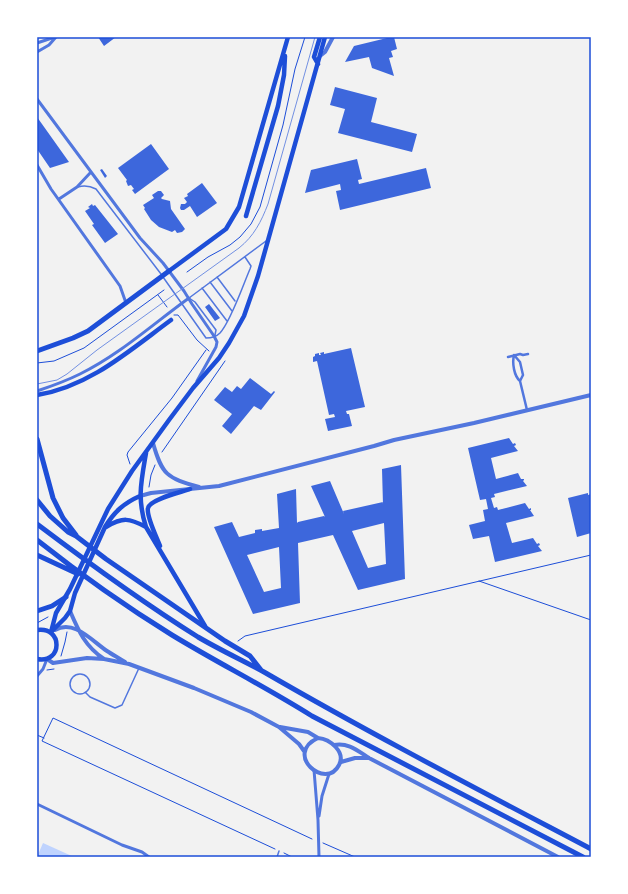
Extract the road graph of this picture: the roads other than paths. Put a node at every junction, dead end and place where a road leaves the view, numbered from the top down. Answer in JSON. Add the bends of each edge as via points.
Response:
{"nodes":[{"id":1,"x":56,"y":37,"type":"edge"},
{"id":2,"x":288,"y":37,"type":"edge"},
{"id":3,"x":320,"y":37,"type":"edge"},
{"id":4,"x":325,"y":37,"type":"edge"},
{"id":5,"x":333,"y":37,"type":"edge"},
{"id":6,"x":37,"y":43,"type":"edge"},
{"id":7,"x":285,"y":48,"type":"junction"},
{"id":8,"x":37,"y":52,"type":"edge"},
{"id":9,"x":320,"y":56,"type":"junction"},
{"id":10,"x":318,"y":64,"type":"junction"},
{"id":11,"x":37,"y":99,"type":"edge"},
{"id":12,"x":37,"y":165,"type":"edge"},
{"id":13,"x":91,"y":172,"type":"junction"},
{"id":14,"x":77,"y":188,"type":"junction"},
{"id":15,"x":58,"y":199,"type":"junction"},
{"id":16,"x":246,"y":216,"type":"dead end"},
{"id":17,"x":269,"y":239,"type":"junction"},
{"id":18,"x":245,"y":257,"type":"junction"},
{"id":19,"x":169,"y":271,"type":"junction"},
{"id":20,"x":162,"y":276,"type":"junction"},
{"id":21,"x":217,"y":277,"type":"junction"},
{"id":22,"x":210,"y":282,"type":"junction"},
{"id":23,"x":202,"y":288,"type":"junction"},
{"id":24,"x":188,"y":298,"type":"junction"},
{"id":25,"x":236,"y":302,"type":"junction"},
{"id":26,"x":126,"y":303,"type":"junction"},
{"id":27,"x":181,"y":303,"type":"junction"},
{"id":28,"x":232,"y":311,"type":"junction"},
{"id":29,"x":171,"y":320,"type":"dead end"},
{"id":30,"x":227,"y":321,"type":"junction"},
{"id":31,"x":214,"y":336,"type":"junction"},
{"id":32,"x":37,"y":351,"type":"edge"},
{"id":33,"x":528,"y":354,"type":"dead end"},
{"id":34,"x":514,"y":355,"type":"junction"},
{"id":35,"x":508,"y":357,"type":"dead end"},
{"id":36,"x":520,"y":381,"type":"junction"},
{"id":37,"x":193,"y":388,"type":"junction"},
{"id":38,"x":37,"y":391,"type":"edge"},
{"id":39,"x":37,"y":395,"type":"edge"},
{"id":40,"x":591,"y":396,"type":"edge"},
{"id":41,"x":527,"y":411,"type":"junction"},
{"id":42,"x":37,"y":439,"type":"edge"},
{"id":43,"x":153,"y":442,"type":"junction"},
{"id":44,"x":146,"y":452,"type":"junction"},
{"id":45,"x":201,"y":488,"type":"junction"},
{"id":46,"x":190,"y":489,"type":"junction"},
{"id":47,"x":140,"y":496,"type":"junction"},
{"id":48,"x":37,"y":500,"type":"edge"},
{"id":49,"x":37,"y":524,"type":"edge"},
{"id":50,"x":105,"y":527,"type":"junction"},
{"id":51,"x":146,"y":527,"type":"junction"},
{"id":52,"x":76,"y":536,"type":"junction"},
{"id":53,"x":37,"y":540,"type":"edge"},
{"id":54,"x":37,"y":555,"type":"edge"},
{"id":55,"x":164,"y":558,"type":"junction"},
{"id":56,"x":89,"y":579,"type":"junction"},
{"id":57,"x":66,"y":597,"type":"junction"},
{"id":58,"x":37,"y":611,"type":"edge"},
{"id":59,"x":70,"y":611,"type":"junction"},
{"id":60,"x":205,"y":626,"type":"junction"},
{"id":61,"x":37,"y":630,"type":"edge"},
{"id":62,"x":78,"y":630,"type":"junction"},
{"id":63,"x":51,"y":632,"type":"junction"},
{"id":64,"x":37,"y":659,"type":"edge"},
{"id":65,"x":47,"y":659,"type":"junction"},
{"id":66,"x":104,"y":659,"type":"junction"},
{"id":67,"x":129,"y":664,"type":"junction"},
{"id":68,"x":139,"y":668,"type":"junction"},
{"id":69,"x":262,"y":671,"type":"junction"},
{"id":70,"x":37,"y":676,"type":"edge"},
{"id":71,"x":86,"y":693,"type":"junction"},
{"id":72,"x":279,"y":727,"type":"junction"},
{"id":73,"x":318,"y":738,"type":"junction"},
{"id":74,"x":334,"y":745,"type":"junction"},
{"id":75,"x":304,"y":751,"type":"junction"},
{"id":76,"x":369,"y":758,"type":"junction"},
{"id":77,"x":340,"y":762,"type":"junction"},
{"id":78,"x":314,"y":770,"type":"junction"},
{"id":79,"x":329,"y":774,"type":"junction"},
{"id":80,"x":37,"y":804,"type":"edge"},
{"id":81,"x":318,"y":820,"type":"junction"},
{"id":82,"x":591,"y":849,"type":"edge"},
{"id":83,"x":280,"y":851,"type":"road end"},
{"id":84,"x":149,"y":857,"type":"edge"},
{"id":85,"x":277,"y":857,"type":"edge"},
{"id":86,"x":318,"y":857,"type":"edge"},
{"id":87,"x":558,"y":857,"type":"edge"},
{"id":88,"x":583,"y":857,"type":"edge"}],
"edges":[{"from":1,"to":6,"type":"street"},
{"from":1,"to":8,"type":"street"},
{"from":2,"to":7,"type":"main road"},
{"from":3,"to":10,"type":"main road","via":[[314,58]]},
{"from":4,"to":9,"type":"main road"},
{"from":5,"to":9,"type":"street"},
{"from":7,"to":16,"type":"main road","via":[[284,75],[278,106]]},
{"from":7,"to":19,"type":"main road","via":[[241,201],[233,219],[226,229]]},
{"from":9,"to":10,"type":"main road"},
{"from":10,"to":17,"type":"main road"},
{"from":11,"to":13,"type":"street"},
{"from":12,"to":15,"type":"street"},
{"from":13,"to":14,"type":"street"},
{"from":13,"to":19,"type":"street","via":[[140,238]]},
{"from":14,"to":15,"type":"street"},
{"from":14,"to":20,"type":"lane","via":[[90,186],[96,189]]},
{"from":15,"to":26,"type":"street","via":[[120,286]]},
{"from":17,"to":18,"type":"lane"},
{"from":17,"to":37,"type":"main road","via":[[256,286],[244,316],[219,358]]},
{"from":18,"to":21,"type":"lane"},
{"from":18,"to":25,"type":"lane","via":[[251,266]]},
{"from":19,"to":20,"type":"highway"},
{"from":19,"to":24,"type":"street"},
{"from":20,"to":26,"type":"highway"},
{"from":20,"to":27,"type":"lane"},
{"from":21,"to":22,"type":"lane"},
{"from":21,"to":25,"type":"lane"},
{"from":22,"to":23,"type":"lane"},
{"from":22,"to":28,"type":"lane"},
{"from":23,"to":24,"type":"lane"},
{"from":23,"to":30,"type":"lane"},
{"from":24,"to":27,"type":"street"},
{"from":24,"to":31,"type":"street"},
{"from":25,"to":28,"type":"lane"},
{"from":26,"to":32,"type":"highway","via":[[88,331]]},
{"from":27,"to":31,"type":"lane","via":[[206,338]]},
{"from":27,"to":38,"type":"street","via":[[97,364],[68,380]]},
{"from":28,"to":30,"type":"lane"},
{"from":29,"to":39,"type":"main road","via":[[105,368],[71,386]]},
{"from":30,"to":31,"type":"lane","via":[[220,333]]},
{"from":31,"to":37,"type":"street","via":[[216,347]]},
{"from":33,"to":34,"type":"street"},
{"from":34,"to":35,"type":"street"},
{"from":34,"to":36,"type":"street","via":[[516,378]]},
{"from":34,"to":36,"type":"street","via":[[520,362],[523,375]]},
{"from":36,"to":41,"type":"street"},
{"from":37,"to":43,"type":"main road"},
{"from":40,"to":41,"type":"street"},
{"from":41,"to":45,"type":"street","via":[[394,440],[219,486]]},
{"from":42,"to":52,"type":"highway","via":[[53,498]]},
{"from":43,"to":44,"type":"main road"},
{"from":43,"to":45,"type":"street","via":[[161,467],[169,476]]},
{"from":44,"to":47,"type":"main road"},
{"from":44,"to":57,"type":"main road","via":[[108,509]]},
{"from":45,"to":46,"type":"street"},
{"from":46,"to":47,"type":"street"},
{"from":46,"to":55,"type":"main road","via":[[157,500],[148,508]]},
{"from":47,"to":50,"type":"main road","via":[[120,508]]},
{"from":47,"to":51,"type":"main road"},
{"from":48,"to":52,"type":"highway","via":[[56,522]]},
{"from":49,"to":69,"type":"highway","via":[[178,625]]},
{"from":50,"to":51,"type":"main road","via":[[118,520],[127,519]]},
{"from":50,"to":59,"type":"main road","via":[[75,593]]},
{"from":51,"to":55,"type":"main road"},
{"from":52,"to":60,"type":"highway","via":[[106,560]]},
{"from":53,"to":56,"type":"highway"},
{"from":54,"to":56,"type":"highway"},
{"from":55,"to":60,"type":"main road"},
{"from":56,"to":88,"type":"highway","via":[[172,635],[312,716]]},
{"from":57,"to":58,"type":"highway","via":[[52,606]]},
{"from":57,"to":63,"type":"main road","via":[[56,613]]},
{"from":59,"to":62,"type":"street"},
{"from":59,"to":63,"type":"main road"},
{"from":60,"to":69,"type":"highway","via":[[250,656]]},
{"from":61,"to":63,"type":"main road"},
{"from":62,"to":63,"type":"street","via":[[60,627]]},
{"from":62,"to":66,"type":"street","via":[[88,646]]},
{"from":62,"to":67,"type":"street"},
{"from":63,"to":65,"type":"main road","via":[[56,639],[56,649]]},
{"from":64,"to":65,"type":"main road"},
{"from":65,"to":66,"type":"street","via":[[53,663]]},
{"from":65,"to":70,"type":"street"},
{"from":66,"to":67,"type":"street"},
{"from":67,"to":68,"type":"street"},
{"from":68,"to":71,"type":"lane","via":[[122,705],[115,708]]},
{"from":68,"to":72,"type":"street","via":[[244,709]]},
{"from":69,"to":82,"type":"highway","via":[[390,743]]},
{"from":71,"to":71,"type":"lane","via":[[90,687],[87,677],[81,674],[74,676],[70,681],[71,690],[80,695]]},
{"from":72,"to":73,"type":"street","via":[[308,732]]},
{"from":72,"to":75,"type":"street"},
{"from":73,"to":74,"type":"street"},
{"from":73,"to":75,"type":"street","via":[[307,744]]},
{"from":74,"to":76,"type":"street","via":[[351,747]]},
{"from":74,"to":77,"type":"street"},
{"from":75,"to":78,"type":"street","via":[[308,764]]},
{"from":76,"to":77,"type":"street"},
{"from":76,"to":87,"type":"street"},
{"from":77,"to":79,"type":"street","via":[[338,768]]},
{"from":78,"to":79,"type":"street"},
{"from":78,"to":81,"type":"street"},
{"from":79,"to":81,"type":"street"},
{"from":80,"to":84,"type":"street"},
{"from":81,"to":86,"type":"street"},
{"from":83,"to":85,"type":"lane"}]}
